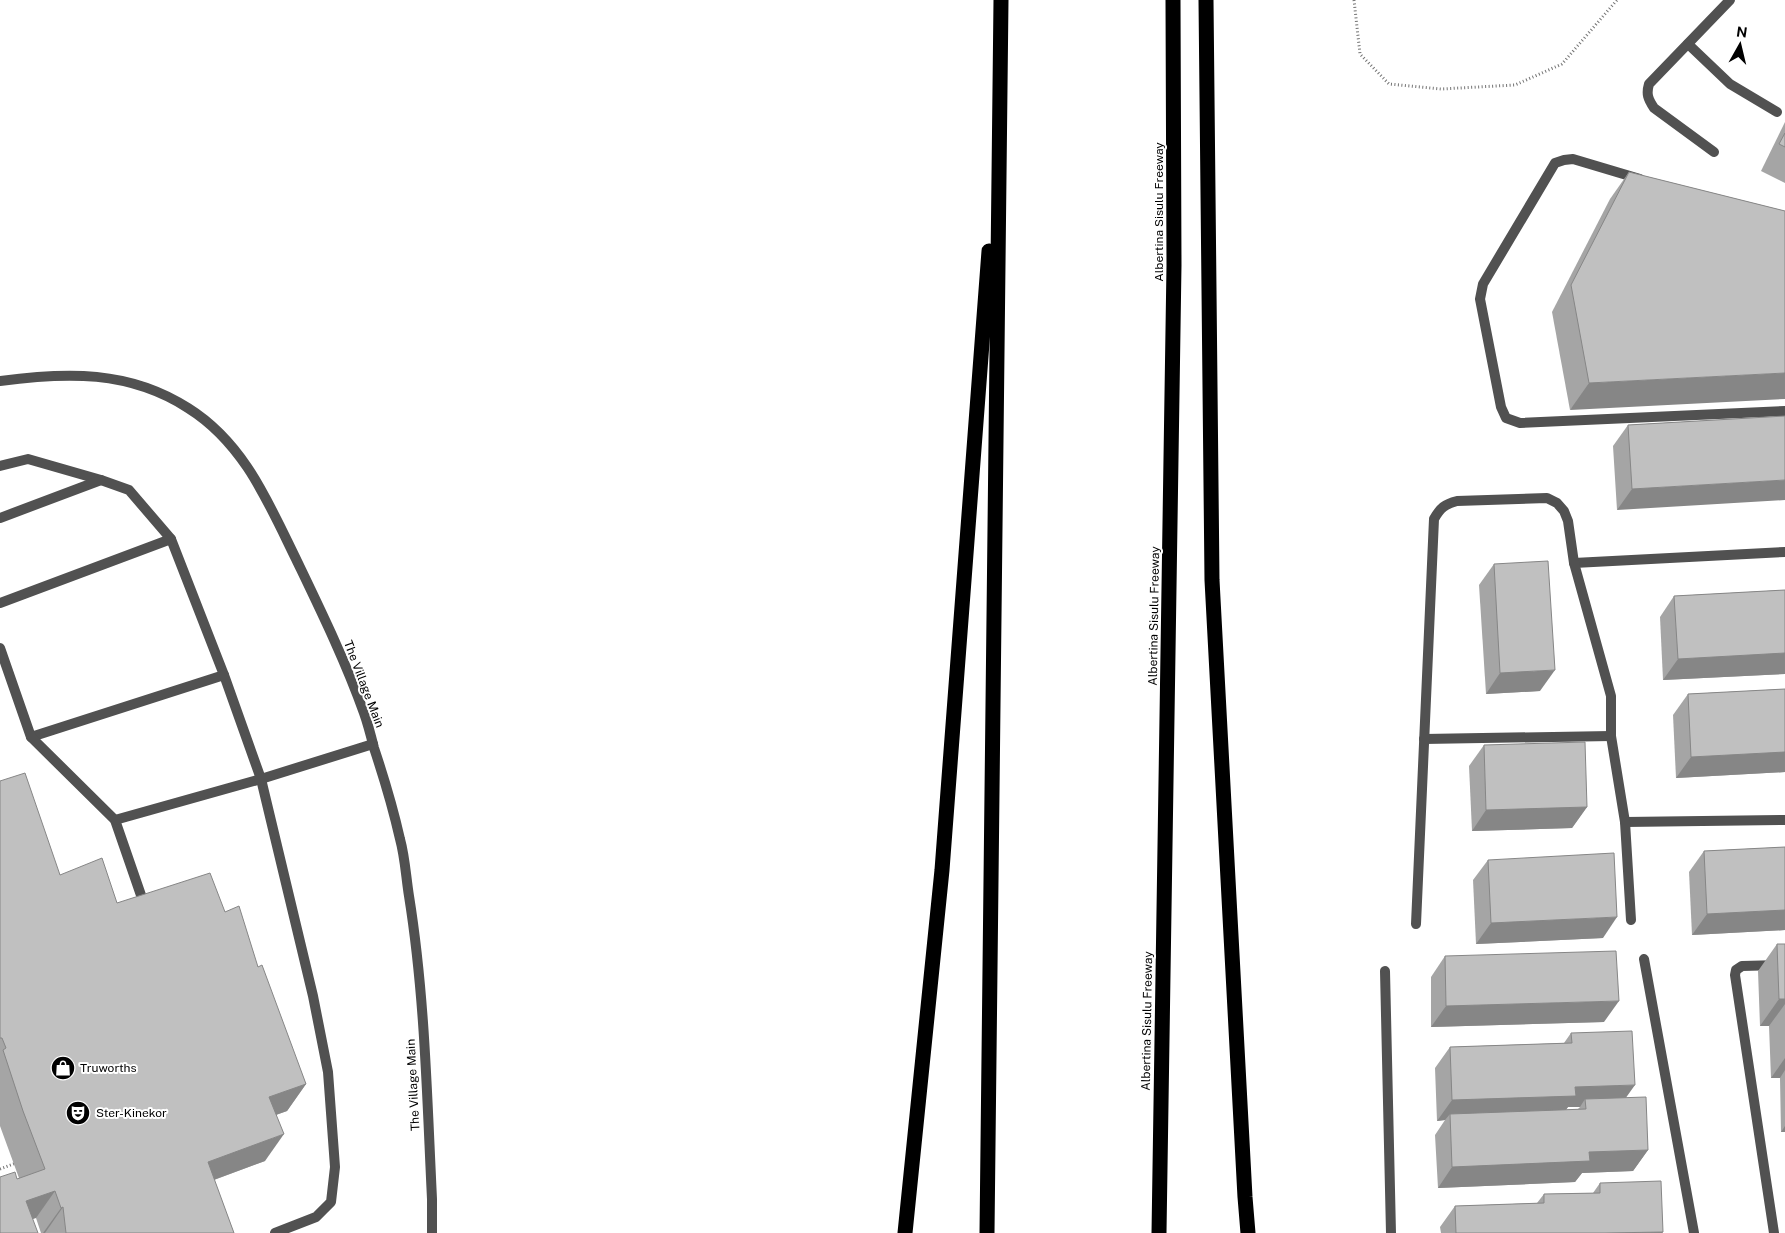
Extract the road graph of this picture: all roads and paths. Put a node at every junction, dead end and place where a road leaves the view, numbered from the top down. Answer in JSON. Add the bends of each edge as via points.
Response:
{"nodes":[{"id":1,"x":1001,"y":0,"type":"edge"},
{"id":2,"x":1173,"y":0,"type":"edge"},
{"id":3,"x":1206,"y":0,"type":"edge"},
{"id":4,"x":1354,"y":0,"type":"edge"},
{"id":5,"x":1617,"y":0,"type":"edge"},
{"id":6,"x":1730,"y":0,"type":"edge"},
{"id":7,"x":1688,"y":44,"type":"junction"},
{"id":8,"x":1000,"y":110,"type":"junction"},
{"id":9,"x":1777,"y":112,"type":"dead end"},
{"id":10,"x":1714,"y":152,"type":"dead end"},
{"id":11,"x":1647,"y":181,"type":"edge"},
{"id":12,"x":0,"y":380,"type":"edge"},
{"id":13,"x":1785,"y":411,"type":"edge"},
{"id":14,"x":0,"y":466,"type":"edge"},
{"id":15,"x":101,"y":480,"type":"junction"},
{"id":16,"x":0,"y":518,"type":"edge"},
{"id":17,"x":170,"y":539,"type":"junction"},
{"id":18,"x":1785,"y":552,"type":"edge"},
{"id":19,"x":1574,"y":563,"type":"junction"},
{"id":20,"x":0,"y":604,"type":"edge"},
{"id":21,"x":0,"y":648,"type":"edge"},
{"id":22,"x":224,"y":675,"type":"junction"},
{"id":23,"x":1611,"y":736,"type":"junction"},
{"id":24,"x":31,"y":737,"type":"junction"},
{"id":25,"x":1424,"y":739,"type":"junction"},
{"id":26,"x":373,"y":744,"type":"junction"},
{"id":27,"x":261,"y":778,"type":"junction"},
{"id":28,"x":115,"y":820,"type":"junction"},
{"id":29,"x":1785,"y":820,"type":"edge"},
{"id":30,"x":1625,"y":822,"type":"junction"},
{"id":31,"x":143,"y":902,"type":"edge"},
{"id":32,"x":1631,"y":920,"type":"dead end"},
{"id":33,"x":1416,"y":924,"type":"dead end"},
{"id":34,"x":1644,"y":959,"type":"dead end"},
{"id":35,"x":1785,"y":966,"type":"edge"},
{"id":36,"x":1385,"y":971,"type":"dead end"},
{"id":37,"x":19,"y":1162,"type":"dead end"},
{"id":38,"x":0,"y":1169,"type":"edge"},
{"id":39,"x":275,"y":1233,"type":"edge"},
{"id":40,"x":432,"y":1233,"type":"edge"},
{"id":41,"x":905,"y":1233,"type":"edge"},
{"id":42,"x":987,"y":1233,"type":"edge"},
{"id":43,"x":1159,"y":1233,"type":"edge"},
{"id":44,"x":1248,"y":1233,"type":"edge"},
{"id":45,"x":1391,"y":1233,"type":"edge"},
{"id":46,"x":1694,"y":1233,"type":"edge"},
{"id":47,"x":1774,"y":1233,"type":"edge"}],
"edges":[{"from":1,"to":8,"type":"highway"},
{"from":2,"to":43,"type":"highway","name":"Albertina Sisulu Freeway","via":[[1174,265]]},
{"from":3,"to":44,"type":"highway","via":[[1212,580]]},
{"from":4,"to":5,"type":"path","via":[[1360,54],[1389,84],[1441,89],[1515,85],[1562,64]]},
{"from":6,"to":7,"type":"lane"},
{"from":7,"to":9,"type":"lane","via":[[1730,84]]},
{"from":7,"to":10,"type":"lane","via":[[1649,84],[1649,101]]},
{"from":8,"to":41,"type":"highway","via":[[942,870]]},
{"from":8,"to":42,"type":"highway"},
{"from":11,"to":13,"type":"lane","via":[[1573,160],[1555,163],[1551,169],[1481,291],[1500,407],[1506,418],[1520,423]]},
{"from":12,"to":26,"type":"lane","name":"The Village Main","via":[[59,374],[104,377],[149,388],[201,417],[234,448],[250,468],[267,499],[319,606],[365,714]]},
{"from":14,"to":15,"type":"lane","via":[[28,459]]},
{"from":15,"to":16,"type":"lane"},
{"from":15,"to":17,"type":"lane","via":[[129,490]]},
{"from":17,"to":20,"type":"lane"},
{"from":17,"to":22,"type":"lane"},
{"from":18,"to":19,"type":"lane"},
{"from":19,"to":23,"type":"lane","via":[[1611,696]]},
{"from":19,"to":25,"type":"lane","via":[[1564,510],[1547,498],[1457,501],[1440,509],[1434,519]]},
{"from":21,"to":24,"type":"lane"},
{"from":22,"to":24,"type":"lane"},
{"from":22,"to":27,"type":"lane"},
{"from":23,"to":25,"type":"lane"},
{"from":23,"to":30,"type":"lane"},
{"from":24,"to":28,"type":"lane"},
{"from":25,"to":33,"type":"lane"},
{"from":26,"to":27,"type":"lane"},
{"from":26,"to":40,"type":"lane","name":"The Village Main","via":[[401,841],[417,945]]},
{"from":27,"to":28,"type":"lane"},
{"from":27,"to":39,"type":"lane","via":[[328,1072],[335,1167],[331,1202],[316,1217]]},
{"from":28,"to":31,"type":"lane"},
{"from":29,"to":30,"type":"lane"},
{"from":30,"to":32,"type":"lane"},
{"from":34,"to":46,"type":"lane"},
{"from":35,"to":47,"type":"lane","via":[[1742,966],[1735,975]]},
{"from":36,"to":45,"type":"lane"},
{"from":37,"to":38,"type":"path"}]}
